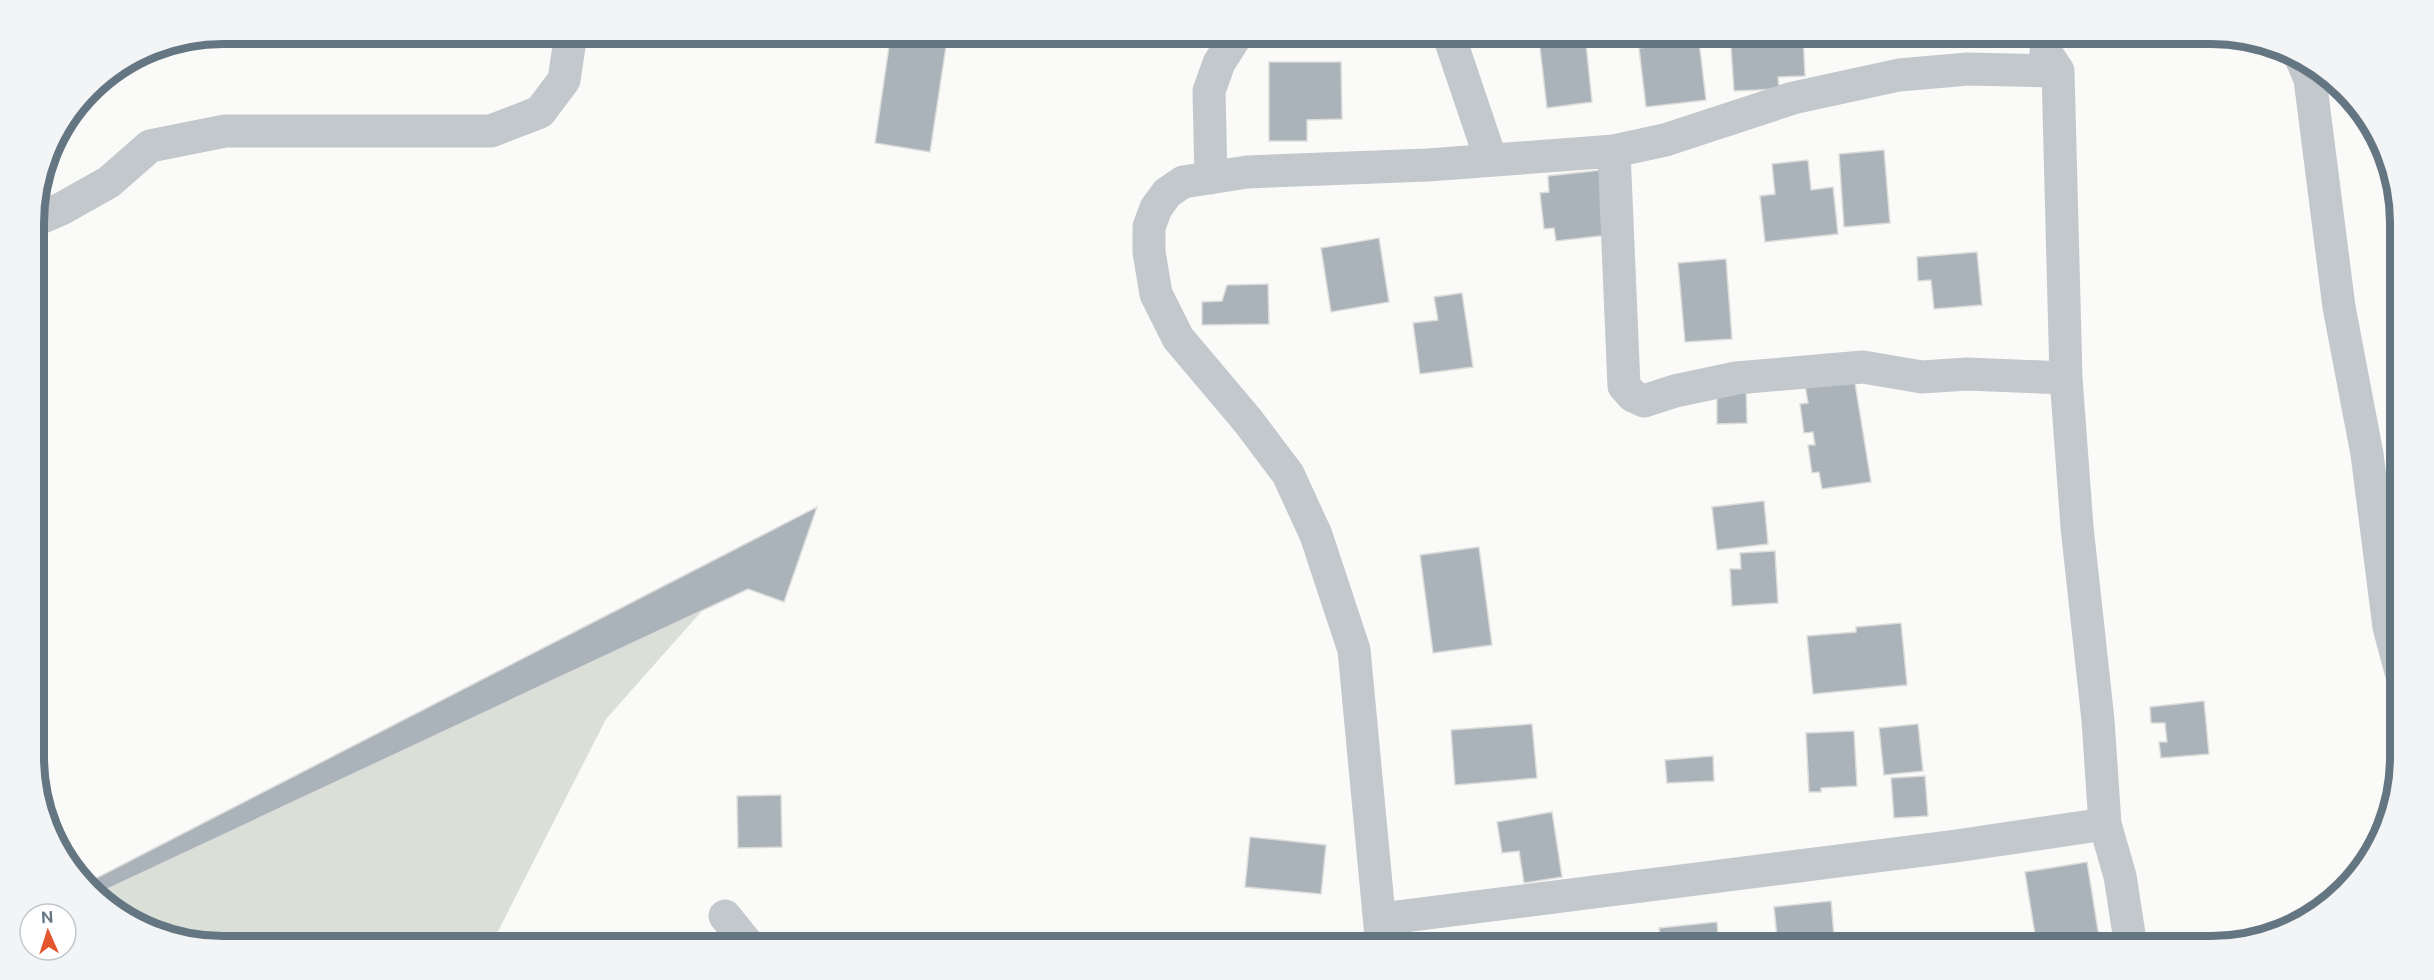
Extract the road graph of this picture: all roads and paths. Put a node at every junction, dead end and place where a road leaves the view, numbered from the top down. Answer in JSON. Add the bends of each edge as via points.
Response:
{"nodes":[{"id":1,"x":570,"y":43,"type":"edge"},
{"id":2,"x":1232,"y":43,"type":"edge"},
{"id":3,"x":1451,"y":43,"type":"edge"},
{"id":4,"x":2047,"y":43,"type":"edge"},
{"id":5,"x":2058,"y":71,"type":"junction"},
{"id":6,"x":2307,"y":71,"type":"edge"},
{"id":7,"x":1614,"y":152,"type":"junction"},
{"id":8,"x":1491,"y":160,"type":"junction"},
{"id":9,"x":1211,"y":178,"type":"junction"},
{"id":10,"x":44,"y":216,"type":"edge"},
{"id":11,"x":2066,"y":378,"type":"junction"},
{"id":12,"x":2390,"y":631,"type":"edge"},
{"id":13,"x":2105,"y":824,"type":"junction"},
{"id":14,"x":725,"y":916,"type":"dead end"},
{"id":15,"x":1381,"y":933,"type":"edge"},
{"id":16,"x":741,"y":936,"type":"edge"},
{"id":17,"x":2129,"y":936,"type":"edge"}],
"edges":[{"from":1,"to":10,"type":"street","via":[[564,80],[540,112],[491,131],[225,130],[150,146],[109,182]]},
{"from":2,"to":9,"type":"street","via":[[1219,63],[1209,92]]},
{"from":3,"to":8,"type":"street"},
{"from":4,"to":5,"type":"street","via":[[2046,54]]},
{"from":5,"to":7,"type":"street","via":[[1968,69],[1899,75],[1793,98],[1665,141]]},
{"from":5,"to":11,"type":"street"},
{"from":6,"to":12,"type":"street","via":[[2339,307],[2367,454]]},
{"from":7,"to":8,"type":"street"},
{"from":7,"to":11,"type":"street","via":[[1624,386],[1633,396],[1644,401],[1736,378],[1863,367],[1922,377],[1967,374]]},
{"from":8,"to":9,"type":"street","via":[[1247,172]]},
{"from":9,"to":15,"type":"street","via":[[1183,182],[1167,193],[1156,208],[1149,227],[1156,294],[1178,338],[1288,474],[1336,588],[1354,650]]},
{"from":11,"to":13,"type":"street"},
{"from":13,"to":15,"type":"street"},
{"from":13,"to":17,"type":"street","via":[[2120,876]]},
{"from":14,"to":16,"type":"street"}]}
